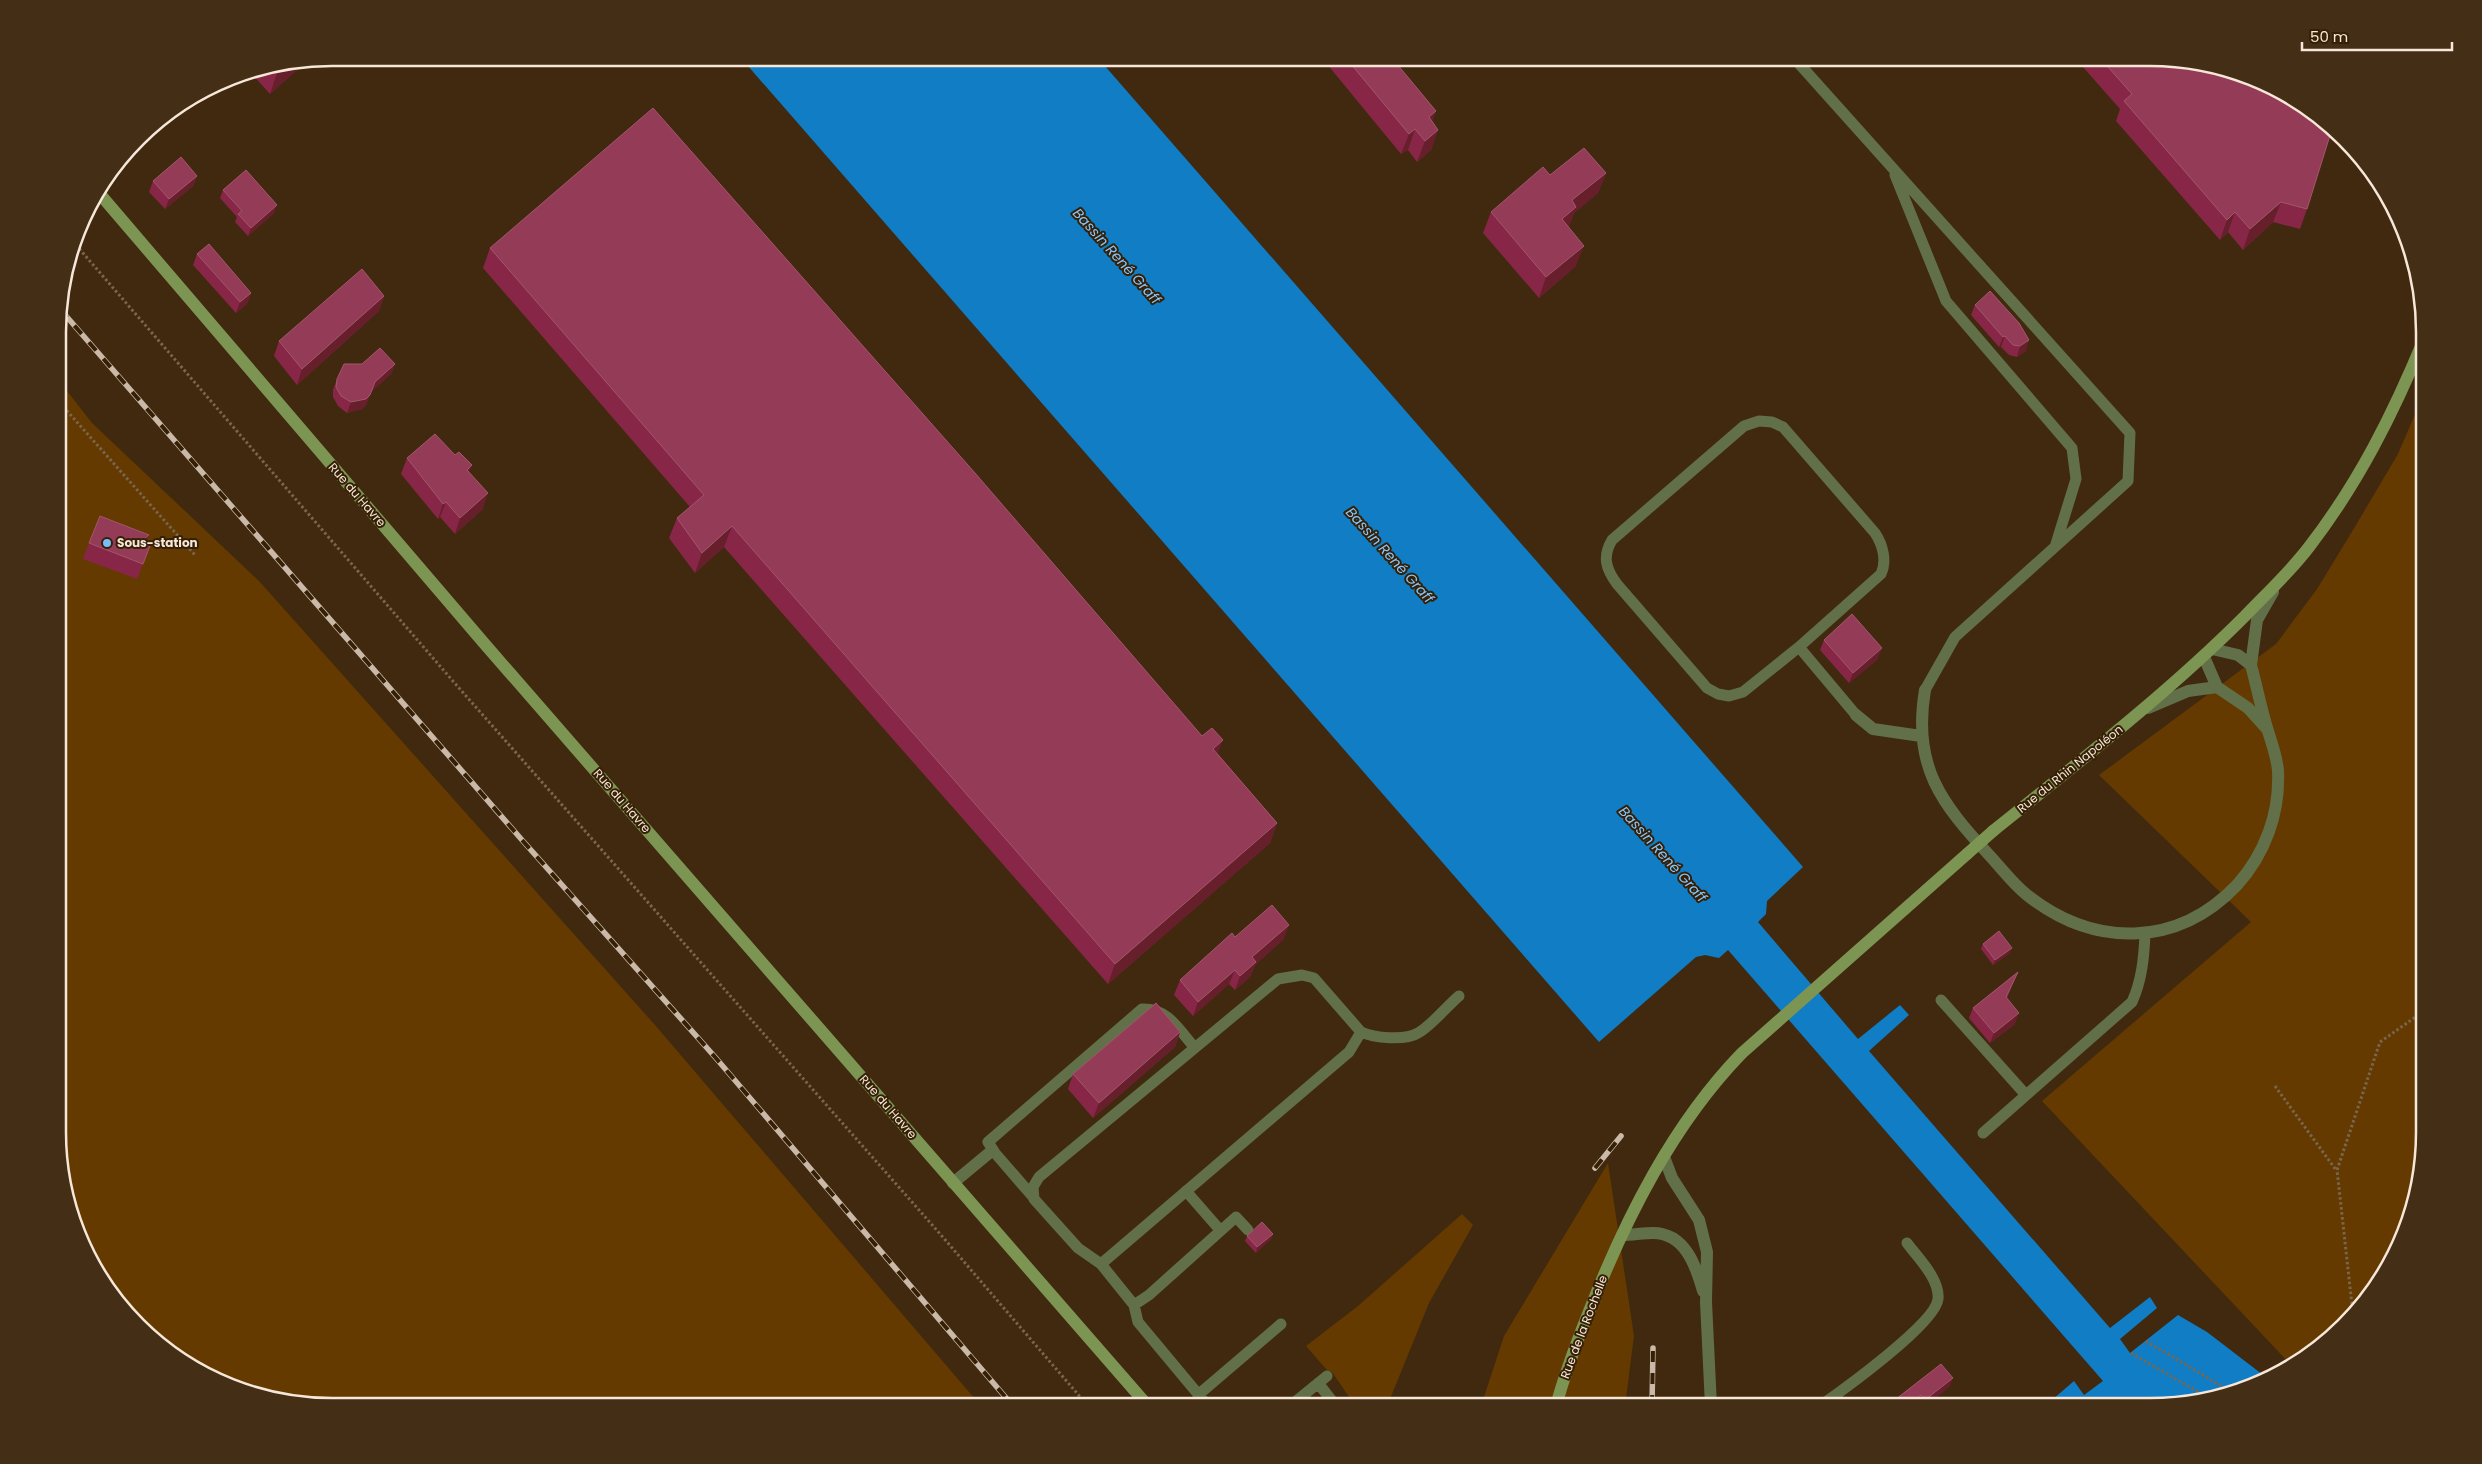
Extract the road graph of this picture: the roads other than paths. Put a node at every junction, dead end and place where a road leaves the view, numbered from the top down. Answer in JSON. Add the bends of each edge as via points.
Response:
{"nodes":[{"id":1,"x":1801,"y":66,"type":"edge"},
{"id":2,"x":1892,"y":167,"type":"junction"},
{"id":3,"x":103,"y":198,"type":"edge"},
{"id":4,"x":2416,"y":359,"type":"edge"},
{"id":5,"x":2055,"y":549,"type":"junction"},
{"id":6,"x":2283,"y":577,"type":"junction"},
{"id":7,"x":1799,"y":647,"type":"junction"},
{"id":8,"x":2208,"y":653,"type":"junction"},
{"id":9,"x":2251,"y":665,"type":"junction"},
{"id":10,"x":2217,"y":687,"type":"junction"},
{"id":11,"x":1925,"y":690,"type":"joint"},
{"id":12,"x":2139,"y":713,"type":"junction"},
{"id":13,"x":1856,"y":715,"type":"joint"},
{"id":14,"x":2267,"y":730,"type":"junction"},
{"id":15,"x":1921,"y":736,"type":"junction"},
{"id":16,"x":2145,"y":934,"type":"junction"},
{"id":17,"x":1458,"y":996,"type":"dead end"},
{"id":18,"x":1941,"y":1000,"type":"dead end"},
{"id":19,"x":1361,"y":1032,"type":"junction"},
{"id":20,"x":1195,"y":1048,"type":"junction"},
{"id":21,"x":2026,"y":1095,"type":"junction"},
{"id":22,"x":1984,"y":1133,"type":"dead end"},
{"id":23,"x":990,"y":1152,"type":"junction"},
{"id":24,"x":1664,"y":1157,"type":"junction"},
{"id":25,"x":953,"y":1183,"type":"junction"},
{"id":26,"x":1186,"y":1191,"type":"junction"},
{"id":27,"x":1034,"y":1199,"type":"junction"},
{"id":28,"x":1220,"y":1230,"type":"junction"},
{"id":29,"x":1248,"y":1230,"type":"dead end"},
{"id":30,"x":1622,"y":1236,"type":"junction"},
{"id":31,"x":1907,"y":1243,"type":"dead end"},
{"id":32,"x":1615,"y":1250,"type":"joint"},
{"id":33,"x":1101,"y":1264,"type":"junction"},
{"id":34,"x":1706,"y":1302,"type":"junction"},
{"id":35,"x":1134,"y":1305,"type":"junction"},
{"id":36,"x":1281,"y":1324,"type":"dead end"},
{"id":37,"x":1198,"y":1394,"type":"junction"},
{"id":38,"x":1141,"y":1398,"type":"edge"},
{"id":39,"x":1201,"y":1398,"type":"edge"},
{"id":40,"x":1300,"y":1398,"type":"edge"},
{"id":41,"x":1332,"y":1398,"type":"edge"},
{"id":42,"x":1559,"y":1398,"type":"edge"},
{"id":43,"x":1710,"y":1398,"type":"edge"},
{"id":44,"x":1831,"y":1398,"type":"edge"}],
"edges":[{"from":1,"to":2,"type":"lane"},
{"from":2,"to":5,"type":"lane","via":[[1946,301],[2072,448],[2076,479]]},
{"from":2,"to":5,"type":"lane","via":[[2130,433],[2128,481]]},
{"from":3,"to":25,"type":"main road","name":"Rue du Havre"},
{"from":4,"to":6,"type":"main road","name":"Rue du Rhin Napoléon","via":[[2398,403],[2369,458],[2341,503]]},
{"from":5,"to":11,"type":"lane","via":[[1955,636]]},
{"from":6,"to":8,"type":"main road","name":"Rue du Rhin Napoléon"},
{"from":6,"to":9,"type":"street","via":[[2258,620]]},
{"from":7,"to":7,"type":"lane","via":[[1880,574],[1884,567],[1883,554],[1875,533],[1783,427],[1759,421],[1744,426],[1612,540],[1605,558],[1608,572],[1617,584],[1708,688],[1718,694],[1729,696],[1743,692]]},
{"from":7,"to":13,"type":"lane"},
{"from":8,"to":9,"type":"street","via":[[2238,655]]},
{"from":8,"to":10,"type":"street"},
{"from":8,"to":12,"type":"main road","name":"Rue du Rhin Napoléon"},
{"from":9,"to":14,"type":"street"},
{"from":10,"to":12,"type":"street","via":[[2188,691]]},
{"from":10,"to":14,"type":"street","via":[[2248,708]]},
{"from":11,"to":15,"type":"street","via":[[1920,715]]},
{"from":12,"to":24,"type":"main road","name":"Rue du Rhin Napoléon","bridge":true,"via":[[1992,831],[1777,1021],[1716,1080]]},
{"from":13,"to":15,"type":"street","via":[[1873,730]]},
{"from":14,"to":16,"type":"street","via":[[2278,770],[2277,794],[2266,840],[2256,860],[2232,890],[2201,915],[2184,924]]},
{"from":15,"to":16,"type":"street","via":[[1925,762],[1943,798],[1963,827],[2025,894],[2052,913],[2075,923],[2112,932]]},
{"from":16,"to":21,"type":"lane","via":[[2138,990],[2132,1002]]},
{"from":17,"to":19,"type":"lane","via":[[1418,1034],[1388,1038],[1371,1037]]},
{"from":18,"to":21,"type":"lane"},
{"from":19,"to":20,"type":"lane","via":[[1314,978],[1288,976],[1278,979]]},
{"from":19,"to":26,"type":"lane","via":[[1349,1052]]},
{"from":20,"to":23,"type":"lane","via":[[1163,1012],[1154,1008],[1142,1009],[988,1142]]},
{"from":20,"to":27,"type":"lane","via":[[1040,1177],[1033,1187]]},
{"from":21,"to":22,"type":"lane"},
{"from":23,"to":25,"type":"street"},
{"from":23,"to":27,"type":"lane"},
{"from":24,"to":30,"type":"main road","name":"Rue du Rhin Napoléon"},
{"from":24,"to":34,"type":"street","via":[[1672,1178],[1699,1220],[1704,1236],[1707,1252]]},
{"from":25,"to":38,"type":"main road","name":"Rue du Havre"},
{"from":26,"to":28,"type":"lane"},
{"from":26,"to":33,"type":"lane"},
{"from":27,"to":33,"type":"lane","via":[[1078,1248]]},
{"from":28,"to":29,"type":"lane","via":[[1236,1217]]},
{"from":28,"to":35,"type":"lane"},
{"from":30,"to":32,"type":"main road","name":"Rue du Rhin Napoléon"},
{"from":30,"to":34,"type":"street","via":[[1654,1232],[1675,1238],[1690,1255]]},
{"from":31,"to":44,"type":"lane","via":[[1935,1282],[1938,1299],[1932,1315]]},
{"from":32,"to":42,"type":"main road","name":"Rue de la Rochelle","via":[[1575,1346]]},
{"from":33,"to":35,"type":"lane"},
{"from":34,"to":43,"type":"street"},
{"from":35,"to":37,"type":"lane","via":[[1138,1322]]},
{"from":36,"to":37,"type":"lane"},
{"from":37,"to":39,"type":"lane"},
{"from":40,"to":41,"type":"lane","via":[[1323,1379]]}]}
